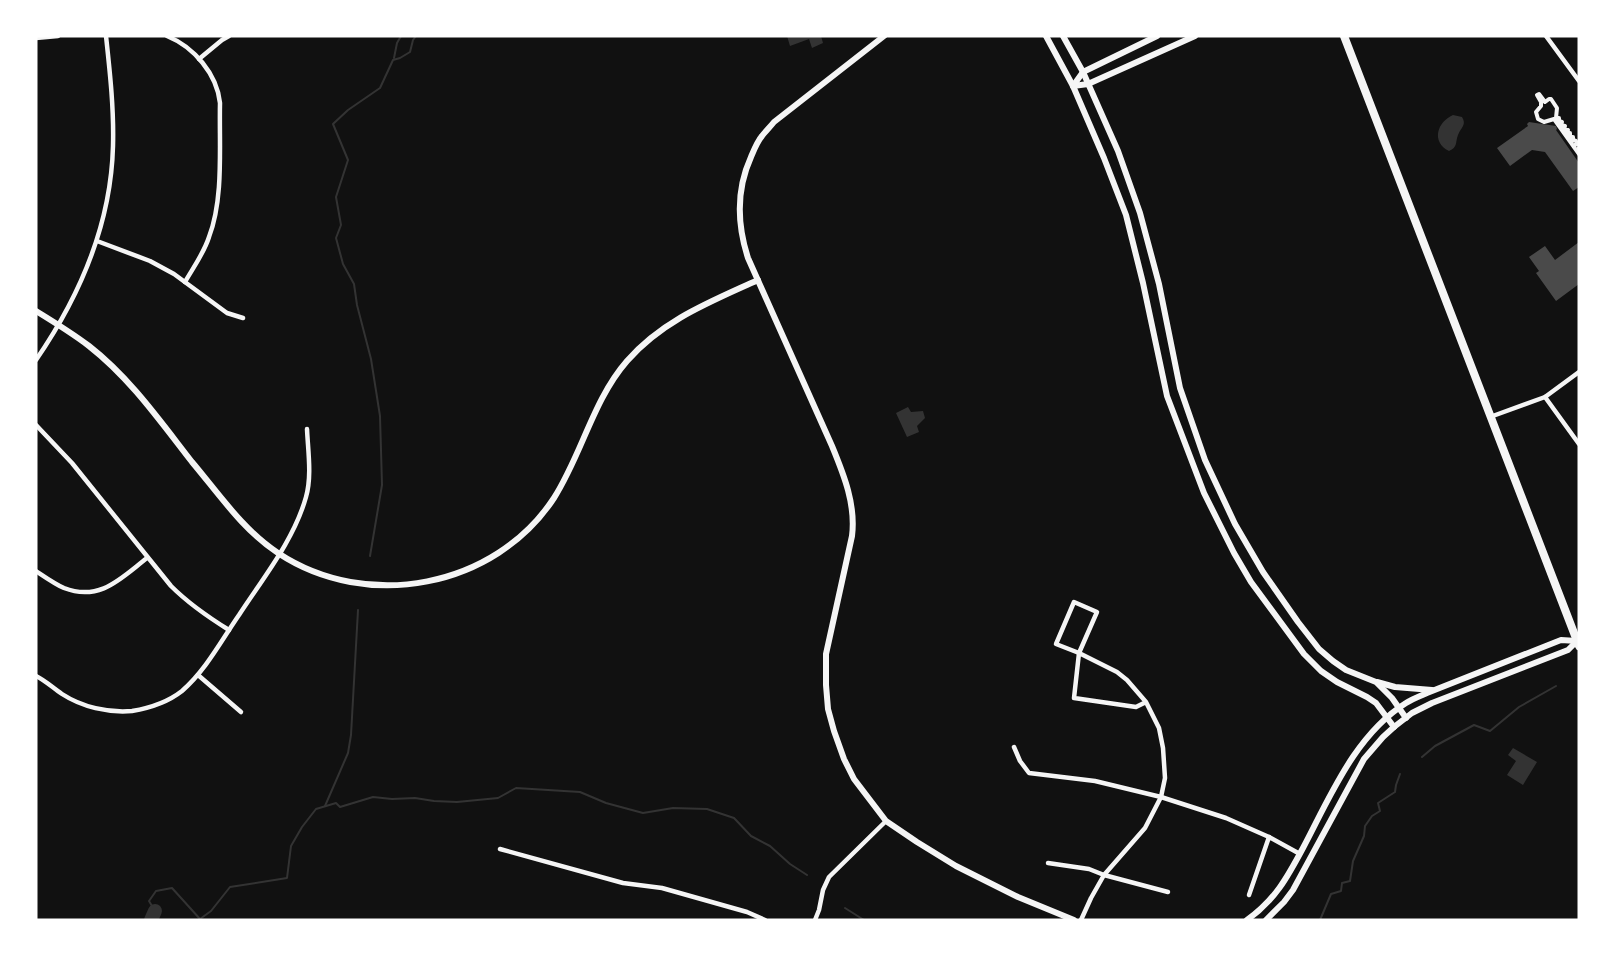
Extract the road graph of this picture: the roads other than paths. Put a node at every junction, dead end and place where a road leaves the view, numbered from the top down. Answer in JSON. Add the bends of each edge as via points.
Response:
{"nodes":[{"id":1,"x":58,"y":36,"type":"edge"},
{"id":2,"x":106,"y":36,"type":"edge"},
{"id":3,"x":167,"y":36,"type":"edge"},
{"id":4,"x":229,"y":36,"type":"edge"},
{"id":5,"x":884,"y":36,"type":"edge"},
{"id":6,"x":1046,"y":36,"type":"edge"},
{"id":7,"x":1063,"y":36,"type":"edge"},
{"id":8,"x":1156,"y":36,"type":"edge"},
{"id":9,"x":1195,"y":36,"type":"edge"},
{"id":10,"x":1344,"y":36,"type":"edge"},
{"id":11,"x":1546,"y":36,"type":"edge"},
{"id":12,"x":36,"y":38,"type":"edge"},
{"id":13,"x":199,"y":59,"type":"junction"},
{"id":14,"x":1083,"y":72,"type":"junction"},
{"id":15,"x":1579,"y":81,"type":"edge"},
{"id":16,"x":1088,"y":84,"type":"junction"},
{"id":17,"x":1073,"y":86,"type":"junction"},
{"id":18,"x":1579,"y":148,"type":"edge"},
{"id":19,"x":1579,"y":154,"type":"edge"},
{"id":20,"x":97,"y":242,"type":"junction"},
{"id":21,"x":758,"y":280,"type":"junction"},
{"id":22,"x":185,"y":282,"type":"junction"},
{"id":23,"x":36,"y":311,"type":"edge"},
{"id":24,"x":243,"y":318,"type":"dead end"},
{"id":25,"x":58,"y":324,"type":"junction"},
{"id":26,"x":36,"y":360,"type":"edge"},
{"id":27,"x":1579,"y":372,"type":"edge"},
{"id":28,"x":1545,"y":397,"type":"junction"},
{"id":29,"x":1490,"y":417,"type":"junction"},
{"id":30,"x":36,"y":425,"type":"edge"},
{"id":31,"x":307,"y":429,"type":"dead end"},
{"id":32,"x":1579,"y":444,"type":"edge"},
{"id":33,"x":279,"y":554,"type":"junction"},
{"id":34,"x":147,"y":558,"type":"junction"},
{"id":35,"x":36,"y":571,"type":"edge"},
{"id":36,"x":229,"y":630,"type":"junction"},
{"id":37,"x":1578,"y":643,"type":"edge"},
{"id":38,"x":1079,"y":653,"type":"junction"},
{"id":39,"x":198,"y":675,"type":"junction"},
{"id":40,"x":36,"y":676,"type":"edge"},
{"id":41,"x":1376,"y":682,"type":"junction"},
{"id":42,"x":1432,"y":690,"type":"junction"},
{"id":43,"x":1146,"y":702,"type":"junction"},
{"id":44,"x":1398,"y":709,"type":"junction"},
{"id":45,"x":241,"y":712,"type":"dead end"},
{"id":46,"x":1387,"y":718,"type":"junction"},
{"id":47,"x":1406,"y":718,"type":"junction"},
{"id":48,"x":1394,"y":727,"type":"junction"},
{"id":49,"x":1014,"y":747,"type":"dead end"},
{"id":50,"x":1161,"y":797,"type":"junction"},
{"id":51,"x":886,"y":821,"type":"junction"},
{"id":52,"x":1269,"y":837,"type":"junction"},
{"id":53,"x":500,"y":849,"type":"dead end"},
{"id":54,"x":1300,"y":854,"type":"junction"},
{"id":55,"x":1048,"y":863,"type":"dead end"},
{"id":56,"x":1104,"y":875,"type":"junction"},
{"id":57,"x":1168,"y":892,"type":"dead end"},
{"id":58,"x":1249,"y":895,"type":"dead end"},
{"id":59,"x":765,"y":920,"type":"edge"},
{"id":60,"x":815,"y":920,"type":"edge"},
{"id":61,"x":1074,"y":920,"type":"edge"},
{"id":62,"x":1082,"y":920,"type":"edge"},
{"id":63,"x":1247,"y":920,"type":"edge"},
{"id":64,"x":1266,"y":920,"type":"edge"}],
"edges":[{"from":1,"to":12,"type":"street"},
{"from":2,"to":20,"type":"street","via":[[113,147],[109,189]]},
{"from":3,"to":13,"type":"street"},
{"from":4,"to":13,"type":"street"},
{"from":5,"to":21,"type":"street","via":[[774,122],[757,144],[746,169],[739,206],[743,243]]},
{"from":6,"to":17,"type":"street"},
{"from":7,"to":14,"type":"street"},
{"from":8,"to":14,"type":"street"},
{"from":9,"to":16,"type":"street"},
{"from":10,"to":29,"type":"main road"},
{"from":11,"to":15,"type":"street"},
{"from":13,"to":22,"type":"street","via":[[219,95],[219,190],[209,239]]},
{"from":14,"to":16,"type":"street"},
{"from":14,"to":17,"type":"street"},
{"from":16,"to":17,"type":"street"},
{"from":16,"to":41,"type":"street","via":[[1118,151],[1142,221],[1192,426],[1235,524],[1263,572],[1318,648],[1346,670]]},
{"from":17,"to":46,"type":"street","via":[[1126,215],[1167,396],[1204,494],[1251,582],[1291,638],[1321,671],[1368,697]]},
{"from":18,"to":19,"type":"street","via":[[1556,118],[1557,108],[1551,99],[1545,102],[1537,95],[1541,102],[1536,112],[1538,119],[1554,119]]},
{"from":20,"to":22,"type":"street","via":[[150,261]]},
{"from":20,"to":25,"type":"street","via":[[79,288]]},
{"from":21,"to":33,"type":"street","via":[[681,316],[637,350],[603,396],[554,498],[523,534],[494,555],[433,581],[389,585],[323,576]]},
{"from":21,"to":51,"type":"street","via":[[832,446],[852,503],[852,536],[826,654],[828,709],[854,780]]},
{"from":22,"to":24,"type":"street","via":[[227,314]]},
{"from":23,"to":25,"type":"street"},
{"from":25,"to":26,"type":"street"},
{"from":25,"to":33,"type":"street","via":[[119,373],[240,522]]},
{"from":27,"to":28,"type":"street"},
{"from":28,"to":29,"type":"street"},
{"from":28,"to":32,"type":"street"},
{"from":29,"to":37,"type":"main road"},
{"from":30,"to":34,"type":"street","via":[[72,463]]},
{"from":31,"to":33,"type":"street","via":[[306,495]]},
{"from":33,"to":36,"type":"street"},
{"from":34,"to":35,"type":"street","via":[[116,582],[93,593],[63,588]]},
{"from":34,"to":36,"type":"street","via":[[184,599]]},
{"from":36,"to":39,"type":"street"},
{"from":37,"to":42,"type":"street","via":[[1561,640]]},
{"from":37,"to":47,"type":"street","via":[[1432,703]]},
{"from":38,"to":38,"type":"street","via":[[1097,612],[1074,602],[1056,644]]},
{"from":38,"to":43,"type":"street","via":[[1117,672]]},
{"from":38,"to":43,"type":"street","via":[[1074,698],[1136,706]]},
{"from":39,"to":40,"type":"street","via":[[166,701],[132,711],[88,706]]},
{"from":39,"to":45,"type":"street"},
{"from":41,"to":42,"type":"street"},
{"from":41,"to":44,"type":"street"},
{"from":42,"to":44,"type":"street"},
{"from":43,"to":50,"type":"street","via":[[1159,728],[1163,748],[1165,778]]},
{"from":44,"to":46,"type":"street"},
{"from":44,"to":47,"type":"street"},
{"from":46,"to":48,"type":"street"},
{"from":46,"to":54,"type":"street","via":[[1355,753]]},
{"from":47,"to":48,"type":"street"},
{"from":48,"to":64,"type":"street","via":[[1364,759],[1293,890]]},
{"from":49,"to":50,"type":"street","via":[[1029,773],[1095,781]]},
{"from":50,"to":52,"type":"street"},
{"from":50,"to":56,"type":"street","via":[[1145,828]]},
{"from":51,"to":60,"type":"street","via":[[829,877]]},
{"from":51,"to":61,"type":"street","via":[[956,866]]},
{"from":52,"to":54,"type":"street"},
{"from":52,"to":58,"type":"street"},
{"from":53,"to":59,"type":"street","via":[[623,883],[662,888]]},
{"from":54,"to":63,"type":"street","via":[[1284,884]]},
{"from":55,"to":56,"type":"street"},
{"from":56,"to":57,"type":"street"},
{"from":56,"to":62,"type":"street"}]}
